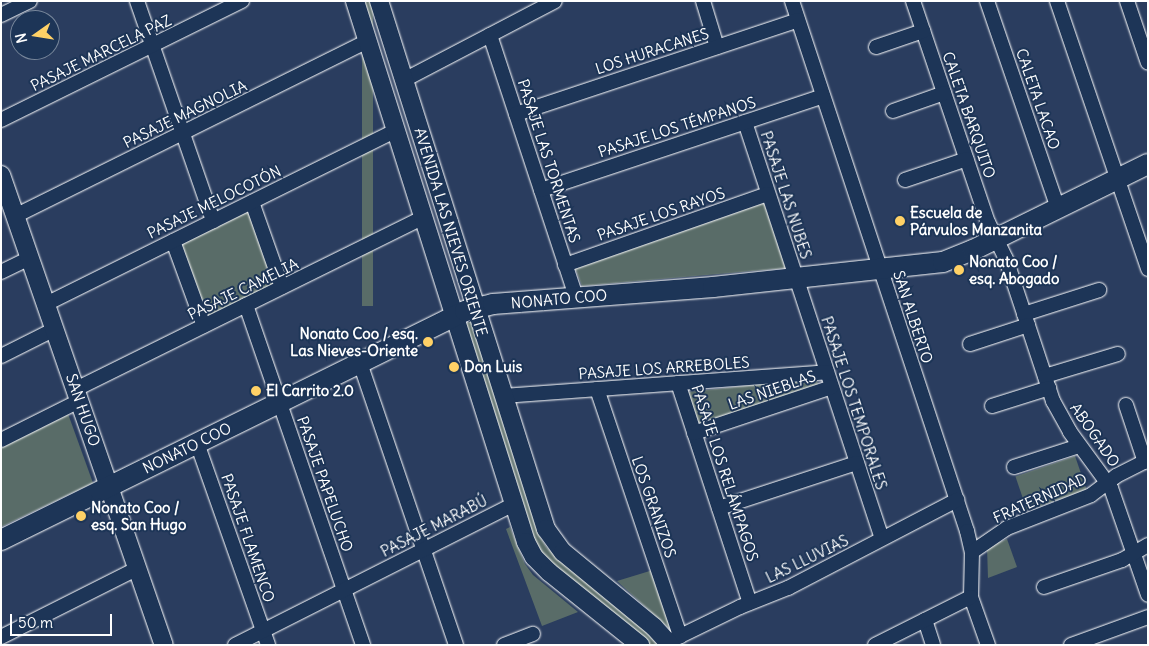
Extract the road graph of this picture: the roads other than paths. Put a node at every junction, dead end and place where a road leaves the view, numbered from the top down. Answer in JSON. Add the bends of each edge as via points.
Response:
{"nodes":[{"id":1,"x":30,"y":1,"type":"edge"},
{"id":2,"x":137,"y":1,"type":"edge"},
{"id":3,"x":242,"y":1,"type":"edge"},
{"id":4,"x":356,"y":1,"type":"edge"},
{"id":5,"x":379,"y":1,"type":"edge"},
{"id":6,"x":555,"y":1,"type":"edge"},
{"id":7,"x":703,"y":1,"type":"edge"},
{"id":8,"x":792,"y":1,"type":"edge"},
{"id":9,"x":987,"y":1,"type":"edge"},
{"id":10,"x":1057,"y":1,"type":"edge"},
{"id":11,"x":1127,"y":1,"type":"edge"},
{"id":12,"x":914,"y":2,"type":"edge"},
{"id":13,"x":15,"y":5,"type":"edge"},
{"id":14,"x":1,"y":16,"type":"edge"},
{"id":15,"x":798,"y":20,"type":"junction"},
{"id":16,"x":923,"y":31,"type":"junction"},
{"id":17,"x":490,"y":35,"type":"junction"},
{"id":18,"x":368,"y":41,"type":"junction"},
{"id":19,"x":152,"y":46,"type":"junction"},
{"id":20,"x":718,"y":47,"type":"junction"},
{"id":21,"x":876,"y":48,"type":"dead end"},
{"id":22,"x":1148,"y":63,"type":"edge"},
{"id":23,"x":404,"y":80,"type":"junction"},
{"id":24,"x":944,"y":93,"type":"junction"},
{"id":25,"x":823,"y":96,"type":"junction"},
{"id":26,"x":893,"y":111,"type":"dead end"},
{"id":27,"x":516,"y":114,"type":"junction"},
{"id":28,"x":1,"y":120,"type":"edge"},
{"id":29,"x":744,"y":122,"type":"junction"},
{"id":30,"x":396,"y":130,"type":"junction"},
{"id":31,"x":182,"y":133,"type":"junction"},
{"id":32,"x":967,"y":159,"type":"junction"},
{"id":33,"x":1148,"y":164,"type":"edge"},
{"id":34,"x":1,"y":175,"type":"edge"},
{"id":35,"x":1117,"y":179,"type":"junction"},
{"id":36,"x":905,"y":180,"type":"dead end"},
{"id":37,"x":541,"y":190,"type":"junction"},
{"id":38,"x":768,"y":194,"type":"junction"},
{"id":39,"x":252,"y":202,"type":"junction"},
{"id":40,"x":1058,"y":208,"type":"junction"},
{"id":41,"x":16,"y":216,"type":"junction"},
{"id":42,"x":424,"y":217,"type":"junction"},
{"id":43,"x":213,"y":221,"type":"junction"},
{"id":44,"x":997,"y":238,"type":"junction"},
{"id":45,"x":173,"y":241,"type":"junction"},
{"id":46,"x":30,"y":258,"type":"junction"},
{"id":47,"x":565,"y":264,"type":"junction"},
{"id":48,"x":880,"y":268,"type":"junction"},
{"id":49,"x":1148,"y":269,"type":"edge"},
{"id":50,"x":1,"y":272,"type":"edge"},
{"id":51,"x":796,"y":278,"type":"junction"},
{"id":52,"x":282,"y":287,"type":"junction"},
{"id":53,"x":1098,"y":290,"type":"dead end"},
{"id":54,"x":576,"y":297,"type":"junction"},
{"id":55,"x":46,"y":304,"type":"junction"},
{"id":56,"x":246,"y":305,"type":"junction"},
{"id":57,"x":475,"y":308,"type":"junction"},
{"id":58,"x":456,"y":315,"type":"junction"},
{"id":59,"x":1026,"y":320,"type":"junction"},
{"id":60,"x":204,"y":326,"type":"junction"},
{"id":61,"x":55,"y":330,"type":"junction"},
{"id":62,"x":970,"y":344,"type":"dead end"},
{"id":63,"x":1118,"y":354,"type":"dead end"},
{"id":64,"x":1,"y":356,"type":"edge"},
{"id":65,"x":360,"y":363,"type":"junction"},
{"id":66,"x":827,"y":372,"type":"junction"},
{"id":67,"x":1047,"y":382,"type":"junction"},
{"id":68,"x":678,"y":383,"type":"junction"},
{"id":69,"x":832,"y":387,"type":"junction"},
{"id":70,"x":597,"y":389,"type":"junction"},
{"id":71,"x":78,"y":395,"type":"junction"},
{"id":72,"x":503,"y":396,"type":"junction"},
{"id":73,"x":280,"y":402,"type":"junction"},
{"id":74,"x":1126,"y":404,"type":"dead end"},
{"id":75,"x":992,"y":406,"type":"dead end"},
{"id":76,"x":694,"y":433,"type":"junction"},
{"id":77,"x":1,"y":440,"type":"edge"},
{"id":78,"x":197,"y":443,"type":"junction"},
{"id":79,"x":1080,"y":446,"type":"junction"},
{"id":80,"x":1146,"y":461,"type":"edge"},
{"id":81,"x":857,"y":463,"type":"junction"},
{"id":82,"x":1014,"y":467,"type":"dead end"},
{"id":83,"x":1108,"y":482,"type":"junction"},
{"id":84,"x":109,"y":487,"type":"junction"},
{"id":85,"x":957,"y":500,"type":"junction"},
{"id":86,"x":514,"y":504,"type":"junction"},
{"id":87,"x":719,"y":508,"type":"junction"},
{"id":88,"x":882,"y":538,"type":"junction"},
{"id":89,"x":1,"y":540,"type":"edge"},
{"id":90,"x":1148,"y":545,"type":"edge"},
{"id":91,"x":424,"y":550,"type":"junction"},
{"id":92,"x":972,"y":552,"type":"junction"},
{"id":93,"x":1134,"y":552,"type":"junction"},
{"id":94,"x":138,"y":568,"type":"junction"},
{"id":95,"x":1044,"y":587,"type":"dead end"},
{"id":96,"x":344,"y":590,"type":"junction"},
{"id":97,"x":1148,"y":595,"type":"edge"},
{"id":98,"x":971,"y":596,"type":"junction"},
{"id":99,"x":750,"y":602,"type":"junction"},
{"id":100,"x":1148,"y":617,"type":"edge"},
{"id":101,"x":925,"y":620,"type":"junction"},
{"id":102,"x":263,"y":631,"type":"junction"},
{"id":103,"x":533,"y":634,"type":"dead end"},
{"id":104,"x":9,"y":638,"type":"edge"},
{"id":105,"x":673,"y":641,"type":"edge"},
{"id":106,"x":160,"y":643,"type":"edge"},
{"id":107,"x":879,"y":644,"type":"edge"},
{"id":108,"x":235,"y":645,"type":"edge"},
{"id":109,"x":268,"y":645,"type":"edge"},
{"id":110,"x":363,"y":645,"type":"edge"},
{"id":111,"x":456,"y":645,"type":"edge"},
{"id":112,"x":504,"y":645,"type":"edge"},
{"id":113,"x":640,"y":645,"type":"edge"},
{"id":114,"x":933,"y":645,"type":"edge"},
{"id":115,"x":988,"y":645,"type":"edge"},
{"id":116,"x":1071,"y":645,"type":"edge"}],
"edges":[{"from":1,"to":13,"type":"street"},
{"from":2,"to":19,"type":"street"},
{"from":3,"to":19,"type":"street","name":"PASAJE MARCELA PAZ"},
{"from":4,"to":18,"type":"street","name":"AVENIDA LAS NIEVES ORIENTE"},
{"from":5,"to":23,"type":"street","name":"AVENIDA LAS NIEVES ORIENTE"},
{"from":6,"to":17,"type":"street"},
{"from":7,"to":20,"type":"street"},
{"from":8,"to":15,"type":"street","name":"SAN ALBERTO"},
{"from":9,"to":40,"type":"street","name":"CALETA LACAO"},
{"from":10,"to":35,"type":"street"},
{"from":11,"to":22,"type":"street"},
{"from":12,"to":16,"type":"street","name":"CALETA BARQUITO"},
{"from":13,"to":14,"type":"street"},
{"from":15,"to":20,"type":"street","name":"LOS HURACANES"},
{"from":15,"to":25,"type":"street","name":"SAN ALBERTO"},
{"from":16,"to":21,"type":"street"},
{"from":16,"to":24,"type":"street","name":"CALETA BARQUITO"},
{"from":17,"to":23,"type":"street"},
{"from":17,"to":27,"type":"street","name":"PASAJE LAS TORMENTAS"},
{"from":18,"to":30,"type":"street","name":"AVENIDA LAS NIEVES ORIENTE"},
{"from":18,"to":31,"type":"street","name":"PASAJE MAGNOLIA"},
{"from":19,"to":28,"type":"street","name":"PASAJE MARCELA PAZ"},
{"from":19,"to":31,"type":"street"},
{"from":20,"to":27,"type":"street","name":"LOS HURACANES"},
{"from":23,"to":57,"type":"street","name":"AVENIDA LAS NIEVES ORIENTE"},
{"from":24,"to":26,"type":"street"},
{"from":24,"to":32,"type":"street","name":"CALETA BARQUITO"},
{"from":25,"to":29,"type":"street","name":"PASAJE LOS TÉMPANOS"},
{"from":25,"to":48,"type":"street","name":"SAN ALBERTO"},
{"from":27,"to":37,"type":"street","name":"PASAJE LAS TORMENTAS"},
{"from":29,"to":37,"type":"street","name":"PASAJE LOS TÉMPANOS"},
{"from":29,"to":38,"type":"street","name":"PASAJE LAS NUBES"},
{"from":30,"to":39,"type":"street","name":"PASAJE MELOCOTÓN"},
{"from":30,"to":42,"type":"street","name":"AVENIDA LAS NIEVES ORIENTE"},
{"from":31,"to":41,"type":"street","name":"PASAJE MAGNOLIA"},
{"from":31,"to":43,"type":"street"},
{"from":32,"to":36,"type":"street"},
{"from":32,"to":44,"type":"street","name":"CALETA BARQUITO","via":[[988,222]]},
{"from":33,"to":35,"type":"main road","name":"NONATO COO"},
{"from":34,"to":41,"type":"street","name":"SAN HUGO"},
{"from":35,"to":40,"type":"main road","name":"NONATO COO"},
{"from":35,"to":49,"type":"street"},
{"from":37,"to":47,"type":"street","name":"PASAJE LAS TORMENTAS"},
{"from":38,"to":47,"type":"street","name":"PASAJE LOS RAYOS"},
{"from":38,"to":51,"type":"street","name":"PASAJE LAS NUBES"},
{"from":39,"to":43,"type":"street","name":"PASAJE MELOCOTÓN"},
{"from":39,"to":52,"type":"street"},
{"from":40,"to":44,"type":"main road","name":"NONATO COO"},
{"from":41,"to":46,"type":"street","name":"SAN HUGO"},
{"from":42,"to":52,"type":"street","name":"PASAJE CAMELIA"},
{"from":42,"to":58,"type":"street","name":"AVENIDA LAS NIEVES ORIENTE"},
{"from":43,"to":45,"type":"street","name":"PASAJE MELOCOTÓN"},
{"from":44,"to":48,"type":"main road","name":"NONATO COO","via":[[943,262]]},
{"from":44,"to":59,"type":"street","name":"ABOGADO"},
{"from":45,"to":55,"type":"street","name":"PASAJE MELOCOTÓN"},
{"from":45,"to":60,"type":"street"},
{"from":46,"to":50,"type":"street"},
{"from":46,"to":55,"type":"street","name":"SAN HUGO"},
{"from":47,"to":54,"type":"street","name":"PASAJE LAS TORMENTAS"},
{"from":48,"to":51,"type":"main road","name":"NONATO COO"},
{"from":48,"to":85,"type":"street","name":"SAN ALBERTO"},
{"from":51,"to":54,"type":"main road","name":"NONATO COO","via":[[713,288]]},
{"from":51,"to":66,"type":"street","name":"PASAJE LOS TEMPORALES"},
{"from":52,"to":56,"type":"street","name":"PASAJE CAMELIA"},
{"from":53,"to":59,"type":"street"},
{"from":54,"to":57,"type":"main road","name":"NONATO COO"},
{"from":55,"to":61,"type":"street","name":"SAN HUGO"},
{"from":56,"to":60,"type":"street","name":"PASAJE CAMELIA"},
{"from":56,"to":73,"type":"street","name":"PASAJE PAPELUCHO"},
{"from":57,"to":58,"type":"main road","name":"NONATO COO"},
{"from":57,"to":72,"type":"street","name":"AVENIDA LAS NIEVES ORIENTE"},
{"from":58,"to":65,"type":"main road","name":"NONATO COO"},
{"from":58,"to":86,"type":"street","name":"AVENIDA LAS NIEVES ORIENTE"},
{"from":59,"to":62,"type":"street"},
{"from":59,"to":67,"type":"street","name":"ABOGADO"},
{"from":60,"to":71,"type":"street","name":"PASAJE CAMELIA"},
{"from":61,"to":64,"type":"street"},
{"from":61,"to":71,"type":"street","name":"SAN HUGO"},
{"from":63,"to":67,"type":"street"},
{"from":65,"to":73,"type":"main road","name":"NONATO COO"},
{"from":65,"to":91,"type":"street"},
{"from":66,"to":68,"type":"street","name":"PASAJE LOS ARREBOLES"},
{"from":66,"to":69,"type":"street","name":"PASAJE LOS TEMPORALES"},
{"from":67,"to":75,"type":"street"},
{"from":67,"to":79,"type":"street","name":"ABOGADO","via":[[1058,413]]},
{"from":68,"to":70,"type":"street","name":"PASAJE LOS ARREBOLES"},
{"from":68,"to":76,"type":"street","name":"PASAJE LOS RELÁMPAGOS"},
{"from":69,"to":76,"type":"street","name":"LAS NIEBLAS"},
{"from":69,"to":81,"type":"street","name":"PASAJE LOS TEMPORALES"},
{"from":70,"to":72,"type":"street","name":"PASAJE LOS ARREBOLES"},
{"from":70,"to":105,"type":"street","name":"LOS GRANIZOS"},
{"from":71,"to":77,"type":"street","name":"PASAJE CAMELIA"},
{"from":71,"to":84,"type":"street","name":"SAN HUGO"},
{"from":72,"to":105,"type":"street","name":"AVENIDA LAS NIEVES ORIENTE","via":[[550,537],[563,552]]},
{"from":73,"to":78,"type":"main road","name":"NONATO COO"},
{"from":73,"to":96,"type":"street","name":"PASAJE PAPELUCHO"},
{"from":74,"to":80,"type":"street"},
{"from":76,"to":87,"type":"street","name":"PASAJE LOS RELÁMPAGOS"},
{"from":78,"to":84,"type":"main road","name":"NONATO COO"},
{"from":78,"to":102,"type":"street","name":"PASAJE FLAMENCO"},
{"from":79,"to":82,"type":"street"},
{"from":79,"to":83,"type":"street","name":"ABOGADO"},
{"from":80,"to":83,"type":"street","name":"FRATERNIDAD"},
{"from":81,"to":87,"type":"street"},
{"from":81,"to":88,"type":"street","name":"PASAJE LOS TEMPORALES"},
{"from":83,"to":92,"type":"street","name":"FRATERNIDAD","via":[[1091,495],[1007,528]]},
{"from":83,"to":93,"type":"street","name":"ABOGADO"},
{"from":84,"to":89,"type":"main road","name":"NONATO COO"},
{"from":84,"to":94,"type":"street","name":"SAN HUGO"},
{"from":85,"to":88,"type":"street","name":"LAS LLUVIAS"},
{"from":85,"to":92,"type":"street","name":"SAN ALBERTO"},
{"from":86,"to":91,"type":"street","name":"PASAJE MARABÚ"},
{"from":86,"to":113,"type":"street","name":"AVENIDA LAS NIEVES ORIENTE","via":[[530,550],[541,565]]},
{"from":87,"to":99,"type":"street","name":"PASAJE LOS RELÁMPAGOS"},
{"from":88,"to":99,"type":"street","name":"LAS LLUVIAS","via":[[788,588]]},
{"from":90,"to":93,"type":"street"},
{"from":91,"to":96,"type":"street","name":"PASAJE MARABÚ"},
{"from":91,"to":111,"type":"street"},
{"from":92,"to":98,"type":"street","name":"SAN ALBERTO"},
{"from":93,"to":95,"type":"street","via":[[1122,560]]},
{"from":93,"to":97,"type":"street","name":"ABOGADO"},
{"from":94,"to":104,"type":"street"},
{"from":94,"to":106,"type":"street","name":"SAN HUGO"},
{"from":96,"to":102,"type":"street","name":"PASAJE MARABÚ"},
{"from":96,"to":110,"type":"street","name":"PASAJE PAPELUCHO"},
{"from":98,"to":101,"type":"street"},
{"from":98,"to":115,"type":"street","name":"SAN ALBERTO"},
{"from":99,"to":105,"type":"street","name":"LAS LLUVIAS"},
{"from":100,"to":116,"type":"street"},
{"from":101,"to":107,"type":"street"},
{"from":101,"to":114,"type":"street"},
{"from":102,"to":108,"type":"street","name":"PASAJE MARABÚ"},
{"from":102,"to":109,"type":"street","name":"PASAJE FLAMENCO"},
{"from":103,"to":112,"type":"street"}]}
